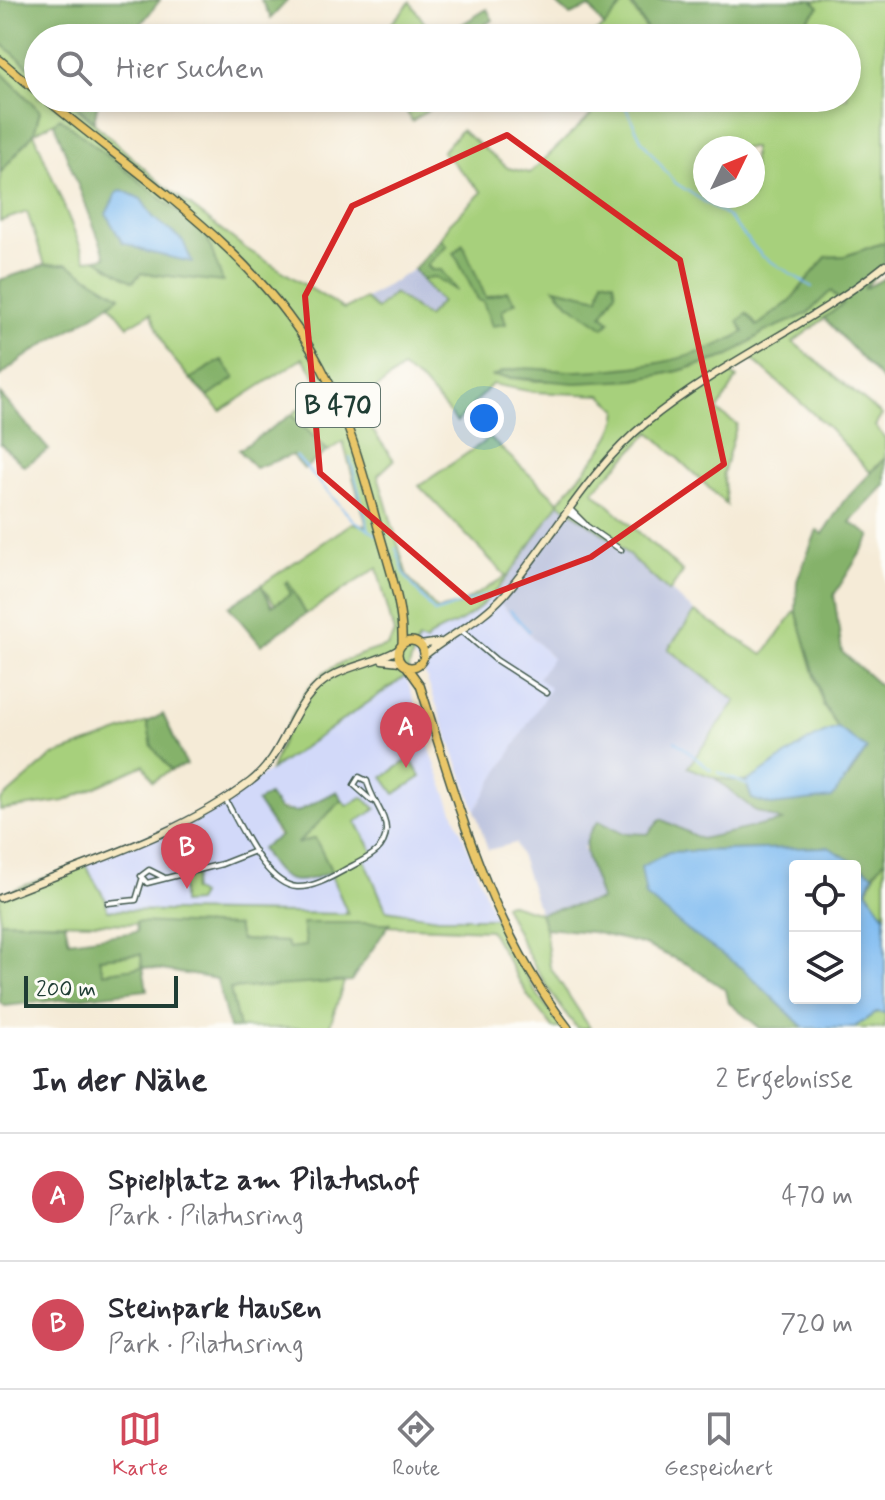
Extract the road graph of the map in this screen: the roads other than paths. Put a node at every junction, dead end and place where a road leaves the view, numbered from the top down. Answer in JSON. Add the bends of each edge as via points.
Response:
{"nodes":[{"id":1,"x":0,"y":60,"type":"edge"},
{"id":2,"x":24,"y":80,"type":"edge"},
{"id":3,"x":62,"y":112,"type":"edge"},
{"id":4,"x":885,"y":265,"type":"edge"},
{"id":5,"x":567,"y":508,"type":"junction"},
{"id":6,"x":579,"y":522,"type":"junction"},
{"id":7,"x":557,"y":523,"type":"junction"},
{"id":8,"x":587,"y":526,"type":"junction"},
{"id":9,"x":621,"y":550,"type":"dead end"},
{"id":10,"x":401,"y":620,"type":"junction"},
{"id":11,"x":463,"y":632,"type":"junction"},
{"id":12,"x":443,"y":642,"type":"junction"},
{"id":13,"x":416,"y":643,"type":"junction"},
{"id":14,"x":400,"y":647,"type":"junction"},
{"id":15,"x":378,"y":660,"type":"junction"},
{"id":16,"x":421,"y":660,"type":"junction"},
{"id":17,"x":404,"y":664,"type":"junction"},
{"id":18,"x":420,"y":685,"type":"junction"},
{"id":19,"x":547,"y":693,"type":"dead end"},
{"id":20,"x":225,"y":799,"type":"junction"},
{"id":21,"x":372,"y":801,"type":"junction"},
{"id":22,"x":255,"y":851,"type":"junction"},
{"id":23,"x":163,"y":877,"type":"junction"},
{"id":24,"x":142,"y":880,"type":"junction"},
{"id":25,"x":0,"y":898,"type":"edge"},
{"id":26,"x":108,"y":903,"type":"dead end"},
{"id":27,"x":568,"y":1028,"type":"edge"}],
"edges":[{"from":1,"to":2,"type":"main road"},
{"from":3,"to":10,"type":"main road","number":"B 470","via":[[247,267],[321,366],[348,426]]},
{"from":4,"to":5,"type":"main road","via":[[819,314],[715,373],[646,423]]},
{"from":5,"to":6,"type":"street"},
{"from":5,"to":7,"type":"main road"},
{"from":5,"to":8,"type":"street"},
{"from":6,"to":7,"type":"street"},
{"from":6,"to":8,"type":"street"},
{"from":7,"to":11,"type":"main road","via":[[504,594]]},
{"from":8,"to":9,"type":"street"},
{"from":10,"to":13,"type":"main road","number":"B 470"},
{"from":10,"to":14,"type":"main road","number":"B 470"},
{"from":11,"to":12,"type":"main road"},
{"from":11,"to":19,"type":"street"},
{"from":12,"to":13,"type":"main road"},
{"from":12,"to":16,"type":"main road"},
{"from":13,"to":14,"type":"main road"},
{"from":13,"to":16,"type":"main road"},
{"from":14,"to":15,"type":"main road"},
{"from":14,"to":17,"type":"main road"},
{"from":15,"to":17,"type":"main road"},
{"from":15,"to":20,"type":"main road","via":[[328,677],[311,693],[271,761]]},
{"from":16,"to":17,"type":"main road"},
{"from":16,"to":18,"type":"main road"},
{"from":17,"to":18,"type":"main road"},
{"from":18,"to":27,"type":"main road","via":[[507,931]]},
{"from":20,"to":22,"type":"street"},
{"from":20,"to":25,"type":"main road","via":[[172,828]]},
{"from":21,"to":21,"type":"street","via":[[367,781],[359,777],[354,785]]},
{"from":21,"to":22,"type":"street","via":[[386,822],[382,846],[333,875],[306,886],[284,883]]},
{"from":22,"to":23,"type":"street"},
{"from":23,"to":24,"type":"street"},
{"from":23,"to":24,"type":"street","via":[[149,870]]},
{"from":24,"to":26,"type":"street","via":[[136,900]]}]}
